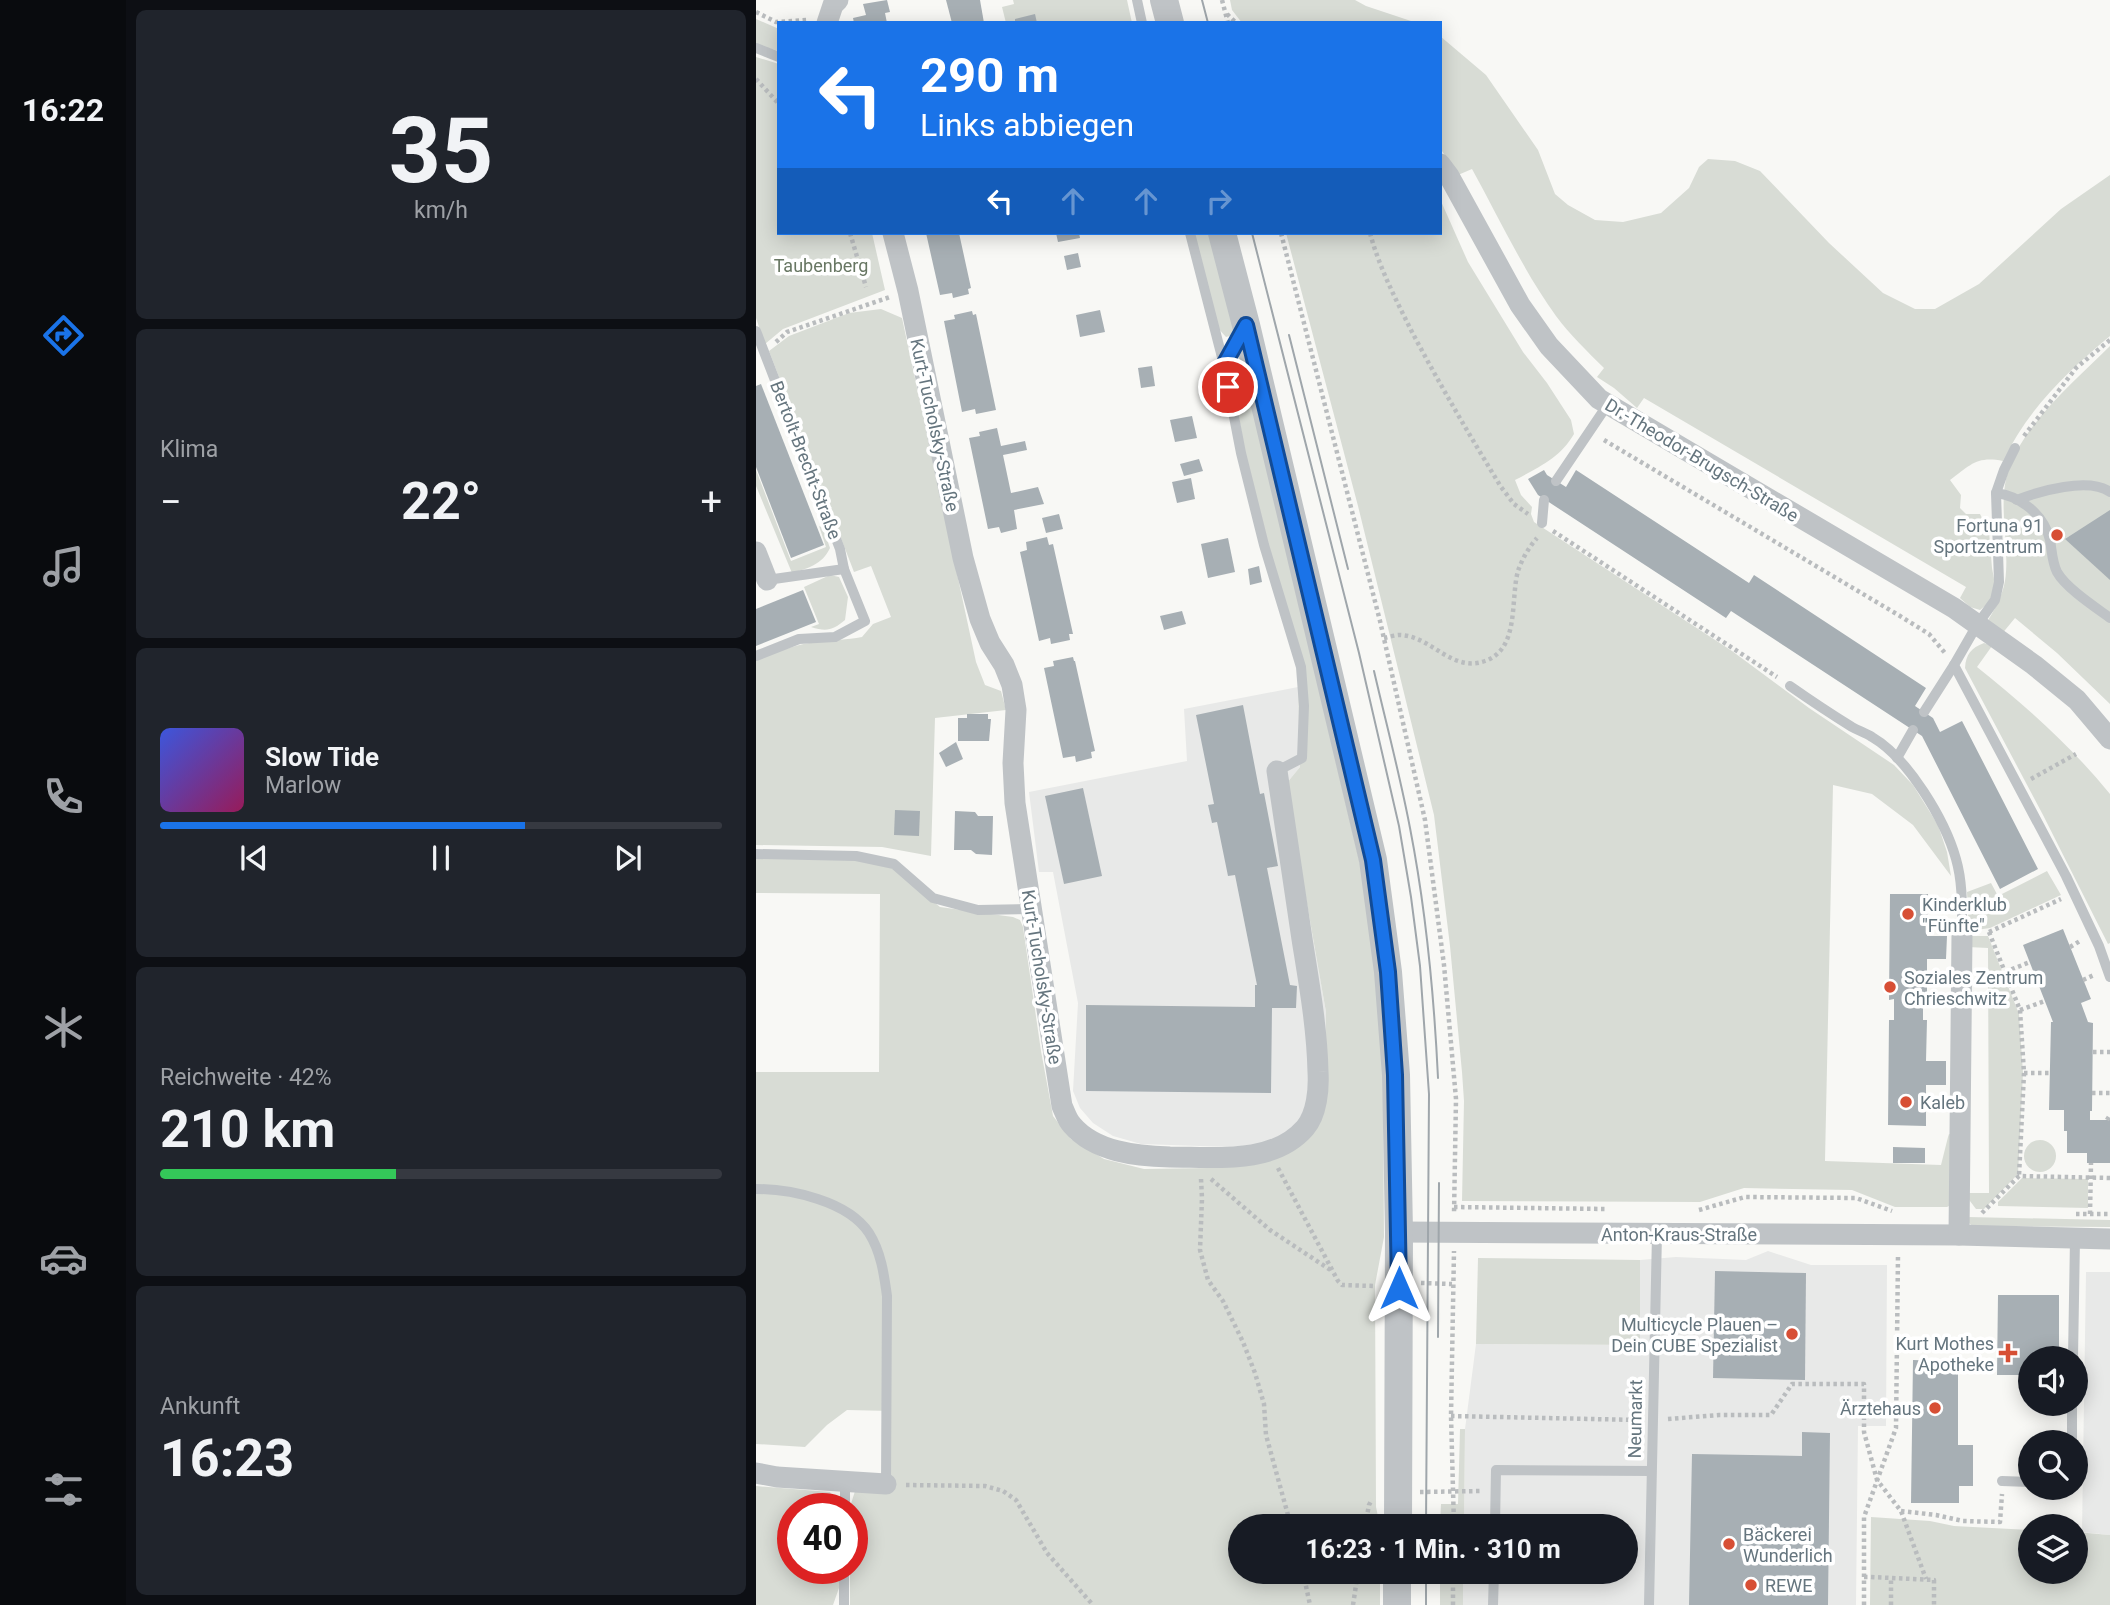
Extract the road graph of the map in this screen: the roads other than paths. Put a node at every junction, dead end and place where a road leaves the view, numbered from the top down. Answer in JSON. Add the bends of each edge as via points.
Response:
{"nodes":[{"id":1,"x":1137,"y":0,"type":"edge"},
{"id":2,"x":1164,"y":0,"type":"edge"},
{"id":3,"x":1142,"y":21,"type":"edge"},
{"id":4,"x":1169,"y":21,"type":"edge"},
{"id":5,"x":756,"y":48,"type":"edge"},
{"id":6,"x":777,"y":56,"type":"edge"},
{"id":7,"x":1442,"y":168,"type":"edge"},
{"id":8,"x":894,"y":235,"type":"edge"},
{"id":9,"x":1191,"y":235,"type":"edge"},
{"id":10,"x":1223,"y":235,"type":"edge"},
{"id":11,"x":1246,"y":325,"type":"junction"},
{"id":12,"x":756,"y":331,"type":"edge"},
{"id":13,"x":760,"y":354,"type":"edge"},
{"id":14,"x":1224,"y":365,"type":"junction"},
{"id":15,"x":1608,"y":404,"type":"junction"},
{"id":16,"x":2015,"y":448,"type":"road end"},
{"id":17,"x":1556,"y":481,"type":"dead end"},
{"id":18,"x":2110,"y":492,"type":"edge"},
{"id":19,"x":1996,"y":493,"type":"junction"},
{"id":20,"x":1544,"y":500,"type":"dead end"},
{"id":21,"x":2017,"y":500,"type":"junction"},
{"id":22,"x":1544,"y":525,"type":"road end"},
{"id":23,"x":756,"y":552,"type":"edge"},
{"id":24,"x":845,"y":569,"type":"junction"},
{"id":25,"x":767,"y":580,"type":"joint"},
{"id":26,"x":2110,"y":618,"type":"edge"},
{"id":27,"x":1977,"y":625,"type":"junction"},
{"id":28,"x":756,"y":656,"type":"edge"},
{"id":29,"x":1954,"y":665,"type":"junction"},
{"id":30,"x":1790,"y":686,"type":"road end"},
{"id":31,"x":1924,"y":712,"type":"dead end"},
{"id":32,"x":1913,"y":730,"type":"dead end"},
{"id":33,"x":2110,"y":739,"type":"edge"},
{"id":34,"x":1897,"y":758,"type":"junction"},
{"id":35,"x":1277,"y":771,"type":"joint"},
{"id":36,"x":756,"y":854,"type":"edge"},
{"id":37,"x":1031,"y":909,"type":"junction"},
{"id":38,"x":1962,"y":934,"type":"joint"},
{"id":39,"x":2110,"y":977,"type":"edge"},
{"id":40,"x":756,"y":1189,"type":"edge"},
{"id":41,"x":1399,"y":1232,"type":"junction"},
{"id":42,"x":1657,"y":1234,"type":"junction"},
{"id":43,"x":1959,"y":1235,"type":"junction"},
{"id":44,"x":2075,"y":1239,"type":"junction"},
{"id":45,"x":2110,"y":1239,"type":"edge"},
{"id":46,"x":2073,"y":1346,"type":"edge"},
{"id":47,"x":1651,"y":1471,"type":"junction"},
{"id":48,"x":756,"y":1473,"type":"edge"},
{"id":49,"x":2002,"y":1481,"type":"road end"},
{"id":50,"x":2018,"y":1482,"type":"edge"},
{"id":51,"x":845,"y":1483,"type":"junction"},
{"id":52,"x":886,"y":1484,"type":"joint"},
{"id":53,"x":845,"y":1493,"type":"edge"},
{"id":54,"x":1398,"y":1514,"type":"edge"},
{"id":55,"x":1495,"y":1514,"type":"edge"},
{"id":56,"x":844,"y":1584,"type":"edge"},
{"id":57,"x":1397,"y":1584,"type":"edge"},
{"id":58,"x":1494,"y":1584,"type":"edge"},
{"id":59,"x":844,"y":1605,"type":"edge"},
{"id":60,"x":1397,"y":1605,"type":"edge"},
{"id":61,"x":1493,"y":1605,"type":"edge"},
{"id":62,"x":1649,"y":1605,"type":"edge"}],
"edges":[{"from":1,"to":3,"type":"lane"},
{"from":2,"to":4,"type":"street"},
{"from":5,"to":6,"type":"lane"},
{"from":7,"to":15,"type":"street","name":"Dr.-Theodor-Brugsch-Straße","via":[[1520,305],[1549,346]]},
{"from":8,"to":37,"type":"street","name":"Kurt-Tucholsky-Straße","via":[[962,558],[980,619],[1013,685],[1015,803]]},
{"from":9,"to":14,"type":"lane"},
{"from":10,"to":11,"type":"street"},
{"from":11,"to":14,"type":"lane"},
{"from":11,"to":41,"type":"street","via":[[1373,860],[1392,1024]]},
{"from":12,"to":13,"type":"lane","name":"Bertolt-Brecht-Straße"},
{"from":13,"to":24,"type":"lane","name":"Bertolt-Brecht-Straße"},
{"from":14,"to":35,"type":"lane","via":[[1264,545],[1301,667],[1302,758]]},
{"from":15,"to":17,"type":"lane"},
{"from":15,"to":27,"type":"street","name":"Dr.-Theodor-Brugsch-Straße"},
{"from":16,"to":19,"type":"lane"},
{"from":18,"to":21,"type":"lane","via":[[2088,486],[2038,491]]},
{"from":19,"to":21,"type":"lane"},
{"from":19,"to":27,"type":"lane","via":[[1999,582],[1995,600]]},
{"from":20,"to":22,"type":"lane"},
{"from":21,"to":26,"type":"lane","via":[[2039,517],[2050,538],[2058,573]]},
{"from":23,"to":25,"type":"street"},
{"from":24,"to":25,"type":"lane"},
{"from":24,"to":28,"type":"lane","name":"Bertolt-Brecht-Straße","via":[[865,621],[835,637],[799,639]]},
{"from":27,"to":29,"type":"lane"},
{"from":27,"to":33,"type":"street","name":"Dr.-Theodor-Brugsch-Straße","via":[[2077,700]]},
{"from":29,"to":31,"type":"lane"},
{"from":29,"to":39,"type":"lane","via":[[2074,893]]},
{"from":30,"to":34,"type":"lane","via":[[1873,737]]},
{"from":32,"to":34,"type":"lane"},
{"from":34,"to":38,"type":"lane","via":[[1941,820],[1956,860],[1962,890]]},
{"from":35,"to":37,"type":"street","name":"Kurt-Tucholsky-Straße","via":[[1318,1073],[1307,1126],[1290,1142],[1245,1156],[1146,1156],[1088,1140],[1070,1123],[1062,1106]]},
{"from":36,"to":37,"type":"lane","via":[[856,856],[894,864],[933,898],[978,910]]},
{"from":38,"to":43,"type":"street"},
{"from":40,"to":52,"type":"lane","via":[[803,1194],[834,1206],[868,1231],[877,1247],[887,1296]]},
{"from":41,"to":42,"type":"street","name":"Anton-Kraus-Straße"},
{"from":41,"to":54,"type":"street"},
{"from":42,"to":43,"type":"street","name":"Anton-Kraus-Straße"},
{"from":42,"to":47,"type":"lane","name":"Neumarkt"},
{"from":43,"to":44,"type":"street","name":"Anton-Kraus-Straße"},
{"from":44,"to":45,"type":"street","name":"Anton-Kraus-Straße"},
{"from":44,"to":46,"type":"lane"},
{"from":47,"to":55,"type":"lane","via":[[1496,1470]]},
{"from":47,"to":62,"type":"lane","name":"Neumarkt"},
{"from":48,"to":51,"type":"street"},
{"from":49,"to":50,"type":"lane"},
{"from":51,"to":52,"type":"street"},
{"from":51,"to":53,"type":"lane"},
{"from":56,"to":59,"type":"lane"},
{"from":57,"to":60,"type":"street"},
{"from":58,"to":61,"type":"lane"}]}
